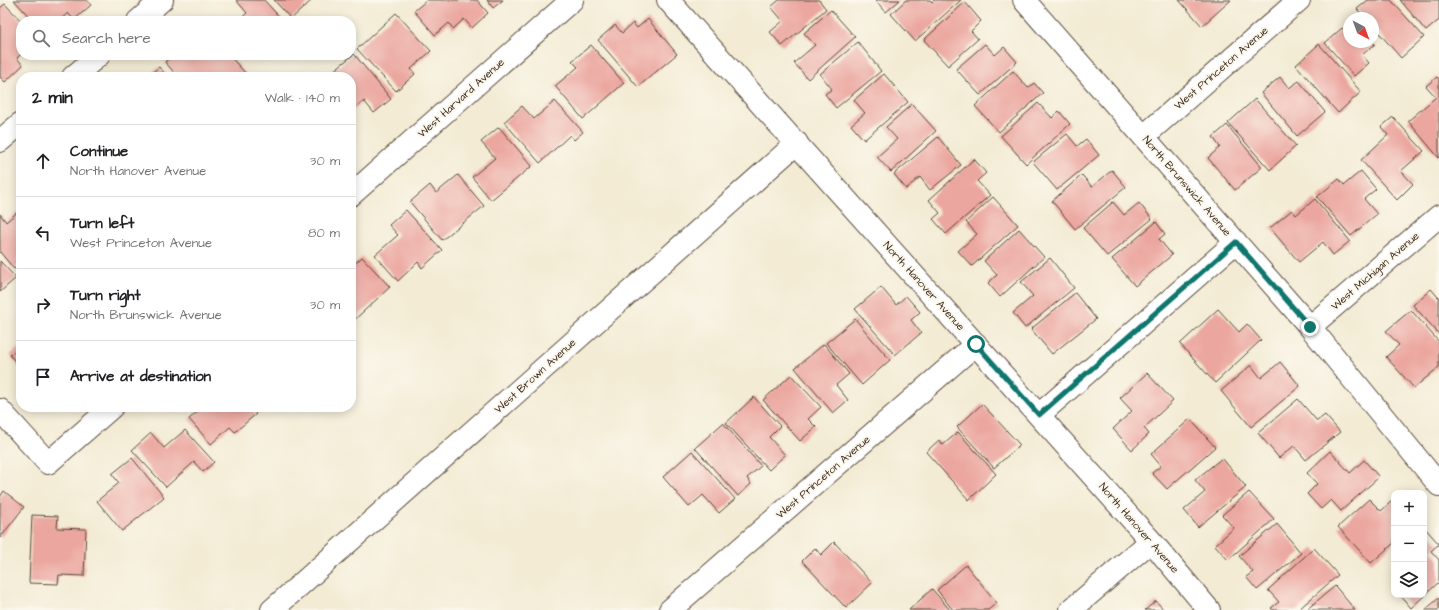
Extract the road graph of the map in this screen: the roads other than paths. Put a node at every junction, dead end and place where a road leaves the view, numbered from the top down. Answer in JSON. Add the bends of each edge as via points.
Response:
{"nodes":[{"id":1,"x":162,"y":0,"type":"edge"},
{"id":2,"x":572,"y":0,"type":"edge"},
{"id":3,"x":668,"y":0,"type":"edge"},
{"id":4,"x":1024,"y":0,"type":"edge"},
{"id":5,"x":1299,"y":0,"type":"edge"},
{"id":6,"x":144,"y":16,"type":"edge"},
{"id":7,"x":93,"y":60,"type":"edge"},
{"id":8,"x":80,"y":72,"type":"edge"},
{"id":9,"x":16,"y":127,"type":"edge"},
{"id":10,"x":1144,"y":136,"type":"junction"},
{"id":11,"x":0,"y":141,"type":"edge"},
{"id":12,"x":797,"y":143,"type":"junction"},
{"id":13,"x":356,"y":191,"type":"edge"},
{"id":14,"x":1439,"y":216,"type":"edge"},
{"id":15,"x":1236,"y":242,"type":"junction"},
{"id":16,"x":1310,"y":327,"type":"junction"},
{"id":17,"x":976,"y":344,"type":"junction"},
{"id":18,"x":0,"y":410,"type":"edge"},
{"id":19,"x":106,"y":412,"type":"edge"},
{"id":20,"x":1039,"y":415,"type":"junction"},
{"id":21,"x":1439,"y":485,"type":"edge"},
{"id":22,"x":1151,"y":541,"type":"junction"},
{"id":23,"x":272,"y":610,"type":"edge"},
{"id":24,"x":670,"y":610,"type":"edge"},
{"id":25,"x":1071,"y":610,"type":"edge"},
{"id":26,"x":1209,"y":610,"type":"edge"}],
"edges":[{"from":1,"to":6,"type":"street"},
{"from":2,"to":13,"type":"street","name":"West Harvard Avenue"},
{"from":3,"to":12,"type":"street","name":"North Hanover Avenue"},
{"from":4,"to":10,"type":"street","name":"North Brunswick Avenue"},
{"from":5,"to":10,"type":"street","name":"West Princeton Avenue"},
{"from":7,"to":8,"type":"street"},
{"from":9,"to":11,"type":"street"},
{"from":10,"to":15,"type":"street","name":"North Brunswick Avenue"},
{"from":12,"to":17,"type":"street","name":"North Hanover Avenue"},
{"from":12,"to":23,"type":"street","name":"West Brown Avenue"},
{"from":14,"to":16,"type":"street","name":"West Michigan Avenue"},
{"from":15,"to":16,"type":"street","name":"North Brunswick Avenue"},
{"from":15,"to":20,"type":"street"},
{"from":16,"to":21,"type":"street","name":"North Brunswick Avenue"},
{"from":17,"to":20,"type":"street","name":"North Hanover Avenue"},
{"from":17,"to":24,"type":"street","name":"West Princeton Avenue"},
{"from":18,"to":19,"type":"street","via":[[48,463]]},
{"from":20,"to":22,"type":"street","name":"North Hanover Avenue"},
{"from":22,"to":25,"type":"street"},
{"from":22,"to":26,"type":"street","name":"North Hanover Avenue"}]}
